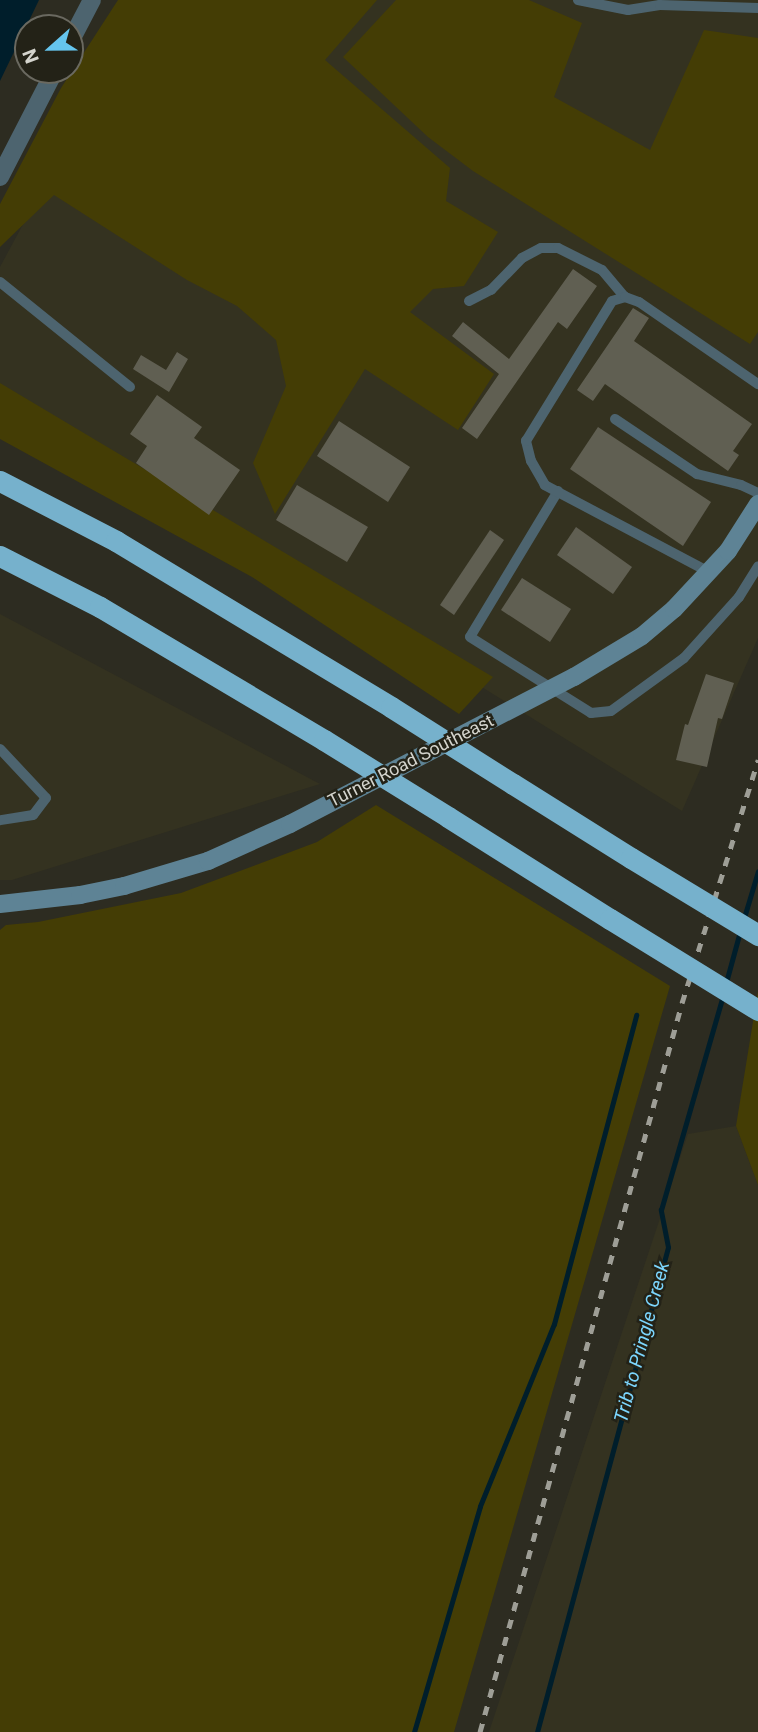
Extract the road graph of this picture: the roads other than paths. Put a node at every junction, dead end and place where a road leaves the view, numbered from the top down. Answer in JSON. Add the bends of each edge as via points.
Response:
{"nodes":[{"id":1,"x":578,"y":0,"type":"edge"},
{"id":2,"x":661,"y":3,"type":"edge"},
{"id":3,"x":707,"y":3,"type":"edge"},
{"id":4,"x":758,"y":8,"type":"edge"},
{"id":5,"x":48,"y":84,"type":"edge"},
{"id":6,"x":0,"y":177,"type":"edge"},
{"id":7,"x":0,"y":282,"type":"edge"},
{"id":8,"x":625,"y":297,"type":"junction"},
{"id":9,"x":469,"y":301,"type":"dead end"},
{"id":10,"x":758,"y":384,"type":"edge"},
{"id":11,"x":130,"y":387,"type":"dead end"},
{"id":12,"x":615,"y":419,"type":"dead end"},
{"id":13,"x":0,"y":481,"type":"edge"},
{"id":14,"x":558,"y":491,"type":"junction"},
{"id":15,"x":758,"y":493,"type":"edge"},
{"id":16,"x":758,"y":504,"type":"edge"},
{"id":17,"x":0,"y":556,"type":"edge"},
{"id":18,"x":758,"y":567,"type":"edge"},
{"id":19,"x":709,"y":572,"type":"junction"},
{"id":20,"x":551,"y":689,"type":"junction"},
{"id":21,"x":0,"y":749,"type":"edge"},
{"id":22,"x":0,"y":820,"type":"edge"},
{"id":23,"x":0,"y":904,"type":"edge"},
{"id":24,"x":758,"y":935,"type":"edge"},
{"id":25,"x":758,"y":1010,"type":"edge"}],
"edges":[{"from":1,"to":2,"type":"lane","via":[[628,10]]},
{"from":2,"to":3,"type":"lane"},
{"from":3,"to":4,"type":"lane"},
{"from":5,"to":6,"type":"street"},
{"from":7,"to":11,"type":"lane"},
{"from":8,"to":9,"type":"lane","via":[[601,270],[558,248],[541,248],[522,258],[491,290]]},
{"from":8,"to":10,"type":"lane"},
{"from":8,"to":14,"type":"lane","via":[[612,301],[526,441],[545,485]]},
{"from":12,"to":15,"type":"lane","via":[[697,474]]},
{"from":13,"to":24,"type":"highway","bridge":true,"via":[[216,598]]},
{"from":14,"to":19,"type":"lane"},
{"from":14,"to":20,"type":"lane","via":[[470,637]]},
{"from":16,"to":19,"type":"main road","name":"Turner Road Southeast"},
{"from":17,"to":25,"type":"highway","bridge":true,"via":[[111,613],[324,740]]},
{"from":18,"to":20,"type":"lane","via":[[739,597],[684,658],[611,711],[591,713]]},
{"from":19,"to":20,"type":"main road","name":"Turner Road Southeast","via":[[642,636]]},
{"from":20,"to":23,"type":"main road","name":"Turner Road Southeast","via":[[290,824],[208,861],[102,891]]},
{"from":21,"to":22,"type":"lane","via":[[46,798],[33,815]]}]}
